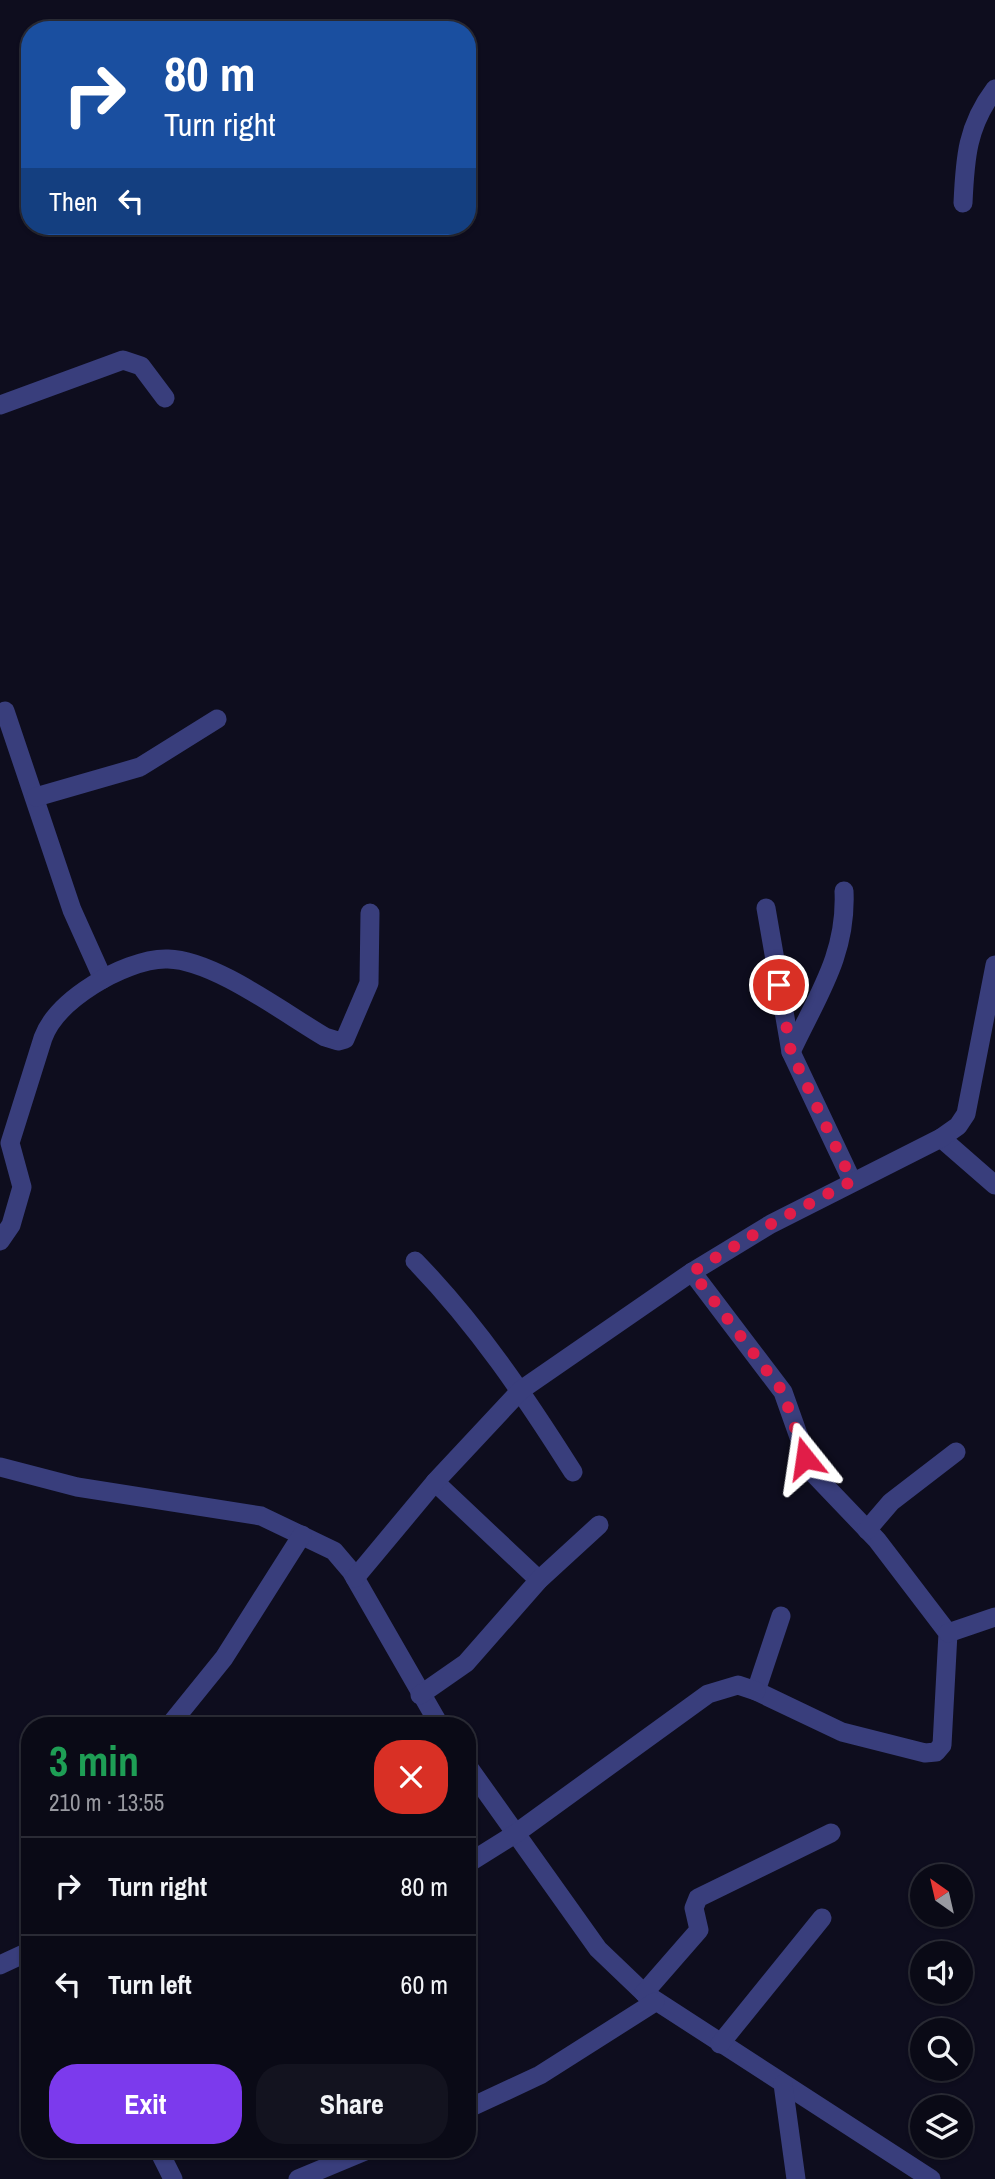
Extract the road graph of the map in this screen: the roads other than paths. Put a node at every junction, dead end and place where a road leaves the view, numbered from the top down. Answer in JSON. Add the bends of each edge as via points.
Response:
{"nodes":[{"id":1,"x":995,"y":89,"type":"edge"},
{"id":2,"x":963,"y":203,"type":"dead end"},
{"id":3,"x":165,"y":398,"type":"dead end"},
{"id":4,"x":0,"y":405,"type":"edge"},
{"id":5,"x":5,"y":711,"type":"dead end"},
{"id":6,"x":217,"y":719,"type":"dead end"},
{"id":7,"x":36,"y":797,"type":"junction"},
{"id":8,"x":844,"y":891,"type":"dead end"},
{"id":9,"x":766,"y":908,"type":"dead end"},
{"id":10,"x":370,"y":913,"type":"dead end"},
{"id":11,"x":995,"y":965,"type":"edge"},
{"id":12,"x":103,"y":979,"type":"junction"},
{"id":13,"x":791,"y":1052,"type":"junction"},
{"id":14,"x":941,"y":1138,"type":"junction"},
{"id":15,"x":852,"y":1181,"type":"junction"},
{"id":16,"x":995,"y":1185,"type":"edge"},
{"id":17,"x":0,"y":1241,"type":"edge"},
{"id":18,"x":415,"y":1261,"type":"dead end"},
{"id":19,"x":692,"y":1272,"type":"junction"},
{"id":20,"x":521,"y":1390,"type":"junction"},
{"id":21,"x":957,"y":1452,"type":"dead end"},
{"id":22,"x":0,"y":1467,"type":"edge"},
{"id":23,"x":573,"y":1472,"type":"dead end"},
{"id":24,"x":435,"y":1482,"type":"junction"},
{"id":25,"x":599,"y":1525,"type":"dead end"},
{"id":26,"x":867,"y":1530,"type":"junction"},
{"id":27,"x":302,"y":1535,"type":"junction"},
{"id":28,"x":355,"y":1578,"type":"junction"},
{"id":29,"x":539,"y":1580,"type":"junction"},
{"id":30,"x":781,"y":1616,"type":"dead end"},
{"id":31,"x":995,"y":1617,"type":"edge"},
{"id":32,"x":948,"y":1633,"type":"junction"},
{"id":33,"x":756,"y":1691,"type":"junction"},
{"id":34,"x":420,"y":1695,"type":"junction"},
{"id":35,"x":176,"y":1717,"type":"edge"},
{"id":36,"x":434,"y":1717,"type":"edge"},
{"id":37,"x":476,"y":1778,"type":"edge"},
{"id":38,"x":831,"y":1832,"type":"dead end"},
{"id":39,"x":515,"y":1834,"type":"junction"},
{"id":40,"x":476,"y":1858,"type":"edge"},
{"id":41,"x":822,"y":1919,"type":"dead end"},
{"id":42,"x":21,"y":1955,"type":"edge"},
{"id":43,"x":0,"y":1965,"type":"edge"},
{"id":44,"x":650,"y":1998,"type":"junction"},
{"id":45,"x":720,"y":2044,"type":"junction"},
{"id":46,"x":783,"y":2084,"type":"junction"},
{"id":47,"x":476,"y":2105,"type":"edge"},
{"id":48,"x":162,"y":2158,"type":"edge"},
{"id":49,"x":348,"y":2158,"type":"edge"},
{"id":50,"x":173,"y":2179,"type":"edge"},
{"id":51,"x":298,"y":2179,"type":"edge"},
{"id":52,"x":796,"y":2179,"type":"edge"},
{"id":53,"x":931,"y":2179,"type":"edge"}],
"edges":[{"from":1,"to":2,"type":"street","via":[[979,110],[965,153]]},
{"from":3,"to":4,"type":"street","via":[[141,366],[123,360]]},
{"from":5,"to":7,"type":"street"},
{"from":6,"to":7,"type":"street","via":[[133,769]]},
{"from":7,"to":12,"type":"street","via":[[72,910]]},
{"from":8,"to":13,"type":"street","via":[[846,921],[832,970]]},
{"from":9,"to":13,"type":"street"},
{"from":10,"to":12,"type":"street","via":[[369,983],[351,1031],[338,1041],[209,968],[185,960],[165,958]]},
{"from":11,"to":14,"type":"street","via":[[965,1114],[958,1126]]},
{"from":12,"to":17,"type":"street","via":[[48,1025],[10,1143],[22,1187],[11,1225]]},
{"from":13,"to":15,"type":"street"},
{"from":14,"to":15,"type":"street"},
{"from":14,"to":16,"type":"street"},
{"from":15,"to":19,"type":"street"},
{"from":18,"to":20,"type":"street","via":[[467,1318]]},
{"from":19,"to":20,"type":"street"},
{"from":19,"to":26,"type":"street","via":[[783,1392],[811,1471]]},
{"from":20,"to":23,"type":"street"},
{"from":20,"to":24,"type":"street"},
{"from":21,"to":26,"type":"street","via":[[891,1502]]},
{"from":22,"to":27,"type":"street","via":[[77,1486],[261,1516]]},
{"from":24,"to":28,"type":"street"},
{"from":24,"to":29,"type":"street"},
{"from":25,"to":29,"type":"street"},
{"from":26,"to":32,"type":"street"},
{"from":27,"to":28,"type":"street","via":[[334,1551]]},
{"from":27,"to":35,"type":"street","via":[[224,1658]]},
{"from":28,"to":34,"type":"street"},
{"from":29,"to":34,"type":"street","via":[[466,1663]]},
{"from":30,"to":33,"type":"street"},
{"from":31,"to":32,"type":"street"},
{"from":32,"to":33,"type":"street","via":[[942,1745],[936,1752],[842,1732]]},
{"from":33,"to":39,"type":"street","via":[[738,1685],[708,1695]]},
{"from":34,"to":36,"type":"street"},
{"from":37,"to":39,"type":"street"},
{"from":38,"to":44,"type":"street","via":[[698,1898],[694,1908],[699,1930]]},
{"from":39,"to":40,"type":"street"},
{"from":39,"to":44,"type":"street","via":[[598,1949]]},
{"from":41,"to":45,"type":"street"},
{"from":42,"to":43,"type":"street"},
{"from":44,"to":45,"type":"street"},
{"from":44,"to":47,"type":"street","via":[[540,2076]]},
{"from":45,"to":46,"type":"street"},
{"from":46,"to":52,"type":"street"},
{"from":46,"to":53,"type":"street"},
{"from":48,"to":50,"type":"street"},
{"from":49,"to":51,"type":"street"}]}
